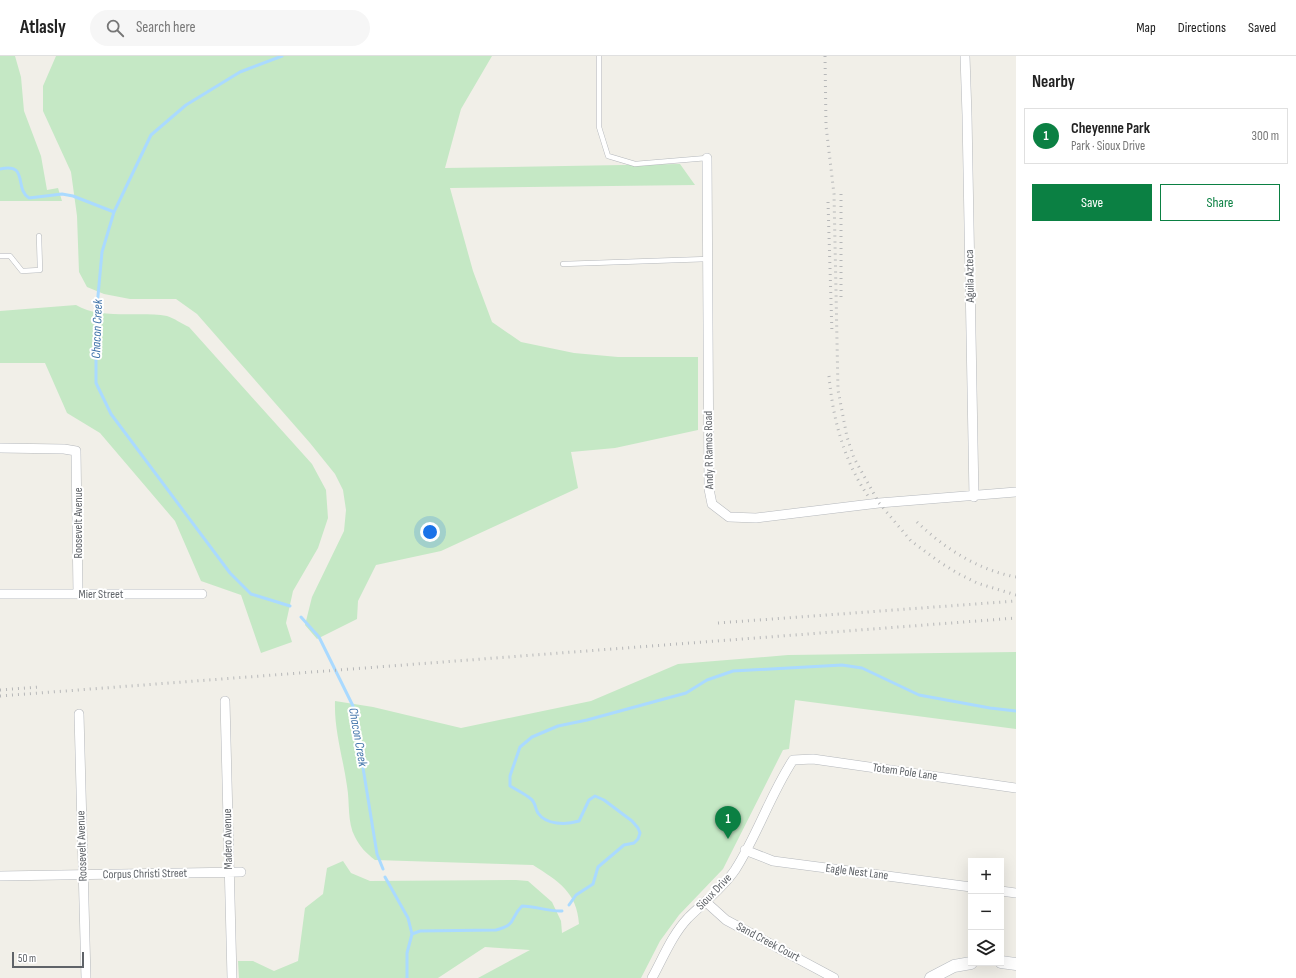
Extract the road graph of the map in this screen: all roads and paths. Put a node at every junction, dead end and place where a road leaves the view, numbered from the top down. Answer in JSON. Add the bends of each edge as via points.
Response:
{"nodes":[{"id":1,"x":599,"y":56,"type":"edge"},
{"id":2,"x":965,"y":56,"type":"edge"},
{"id":3,"x":707,"y":158,"type":"joint"},
{"id":4,"x":39,"y":236,"type":"dead end"},
{"id":5,"x":0,"y":256,"type":"edge"},
{"id":6,"x":708,"y":259,"type":"junction"},
{"id":7,"x":562,"y":264,"type":"dead end"},
{"id":8,"x":0,"y":448,"type":"edge"},
{"id":9,"x":1016,"y":492,"type":"edge"},
{"id":10,"x":974,"y":497,"type":"junction"},
{"id":11,"x":0,"y":594,"type":"edge"},
{"id":12,"x":78,"y":594,"type":"junction"},
{"id":13,"x":202,"y":594,"type":"dead end"},
{"id":14,"x":225,"y":701,"type":"dead end"},
{"id":15,"x":79,"y":714,"type":"dead end"},
{"id":16,"x":793,"y":760,"type":"joint"},
{"id":17,"x":1016,"y":788,"type":"edge"},
{"id":18,"x":745,"y":850,"type":"junction"},
{"id":19,"x":229,"y":872,"type":"junction"},
{"id":20,"x":241,"y":872,"type":"dead end"},
{"id":21,"x":83,"y":875,"type":"junction"},
{"id":22,"x":0,"y":876,"type":"edge"},
{"id":23,"x":968,"y":887,"type":"edge"},
{"id":24,"x":1004,"y":891,"type":"edge"},
{"id":25,"x":1016,"y":893,"type":"edge"},
{"id":26,"x":706,"y":902,"type":"junction"},
{"id":27,"x":1004,"y":962,"type":"edge"},
{"id":28,"x":968,"y":964,"type":"edge"},
{"id":29,"x":1016,"y":964,"type":"edge"},
{"id":30,"x":86,"y":978,"type":"edge"},
{"id":31,"x":232,"y":978,"type":"edge"},
{"id":32,"x":652,"y":978,"type":"edge"},
{"id":33,"x":834,"y":978,"type":"edge"},
{"id":34,"x":931,"y":978,"type":"edge"}],
"edges":[{"from":1,"to":3,"type":"lane","via":[[599,127],[608,156],[635,164]]},
{"from":2,"to":10,"type":"street","name":"Aguila Azteca"},
{"from":3,"to":6,"type":"street","name":"Andy R Ramos Road"},
{"from":4,"to":5,"type":"lane","via":[[40,270],[22,271],[10,256]]},
{"from":6,"to":7,"type":"lane"},
{"from":6,"to":10,"type":"street","name":"Andy R Ramos Road","via":[[709,489],[712,504],[729,518],[756,518],[878,503]]},
{"from":8,"to":12,"type":"street","name":"Roosevelt Avenue","via":[[64,448],[76,451]]},
{"from":9,"to":10,"type":"street","name":"Andy R Ramos Road"},
{"from":11,"to":12,"type":"street","name":"Mier Street"},
{"from":12,"to":13,"type":"street","name":"Mier Street"},
{"from":14,"to":19,"type":"street","name":"Madero Avenue"},
{"from":15,"to":21,"type":"street","name":"Roosevelt Avenue"},
{"from":16,"to":17,"type":"street","name":"Totem Pole Lane","via":[[813,759]]},
{"from":16,"to":18,"type":"street","name":"Sioux Drive"},
{"from":18,"to":23,"type":"street","name":"Eagle Nest Lane","via":[[773,861]]},
{"from":18,"to":26,"type":"street","name":"Sioux Drive","via":[[735,870]]},
{"from":19,"to":20,"type":"street","name":"Corpus Christi Street"},
{"from":19,"to":21,"type":"street","name":"Corpus Christi Street"},
{"from":19,"to":31,"type":"street","name":"Madero Avenue"},
{"from":21,"to":22,"type":"street","name":"Corpus Christi Street"},
{"from":21,"to":30,"type":"street","name":"Roosevelt Avenue"},
{"from":24,"to":25,"type":"street"},
{"from":26,"to":32,"type":"street","name":"Sioux Drive","via":[[675,934]]},
{"from":26,"to":33,"type":"street","name":"Sand Creek Court","via":[[726,920]]},
{"from":27,"to":29,"type":"street"},
{"from":28,"to":34,"type":"street","via":[[954,966]]}]}
